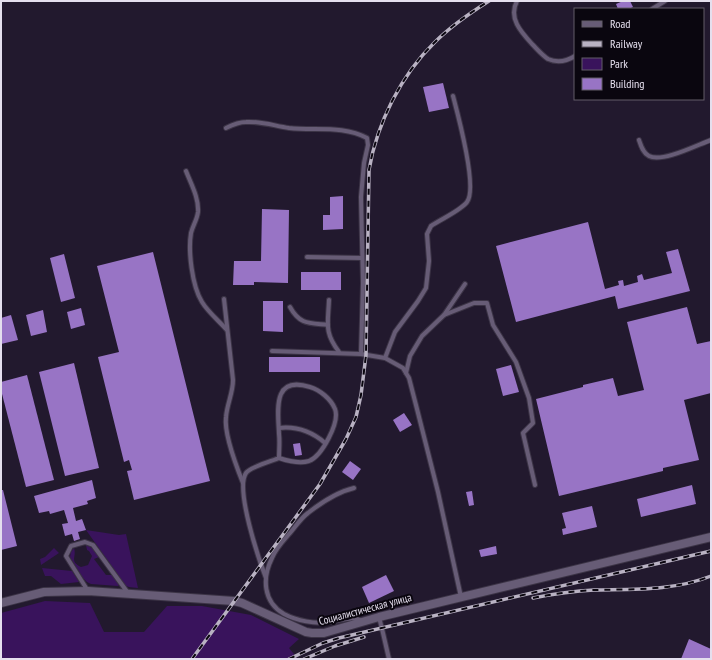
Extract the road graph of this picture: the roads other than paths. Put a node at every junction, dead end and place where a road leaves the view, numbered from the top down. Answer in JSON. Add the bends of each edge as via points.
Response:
{"nodes":[{"id":1,"x":517,"y":1,"type":"edge"},
{"id":2,"x":665,"y":1,"type":"edge"},
{"id":3,"x":654,"y":8,"type":"edge"},
{"id":4,"x":574,"y":57,"type":"edge"},
{"id":5,"x":453,"y":96,"type":"dead end"},
{"id":6,"x":226,"y":128,"type":"dead end"},
{"id":7,"x":639,"y":140,"type":"dead end"},
{"id":8,"x":711,"y":140,"type":"edge"},
{"id":9,"x":186,"y":171,"type":"dead end"},
{"id":10,"x":307,"y":257,"type":"dead end"},
{"id":11,"x":362,"y":258,"type":"junction"},
{"id":12,"x":465,"y":284,"type":"dead end"},
{"id":13,"x":224,"y":299,"type":"dead end"},
{"id":14,"x":329,"y":300,"type":"dead end"},
{"id":15,"x":290,"y":307,"type":"dead end"},
{"id":16,"x":444,"y":315,"type":"junction"},
{"id":17,"x":328,"y":325,"type":"junction"},
{"id":18,"x":227,"y":330,"type":"junction"},
{"id":19,"x":272,"y":351,"type":"dead end"},
{"id":20,"x":339,"y":352,"type":"junction"},
{"id":21,"x":361,"y":354,"type":"junction"},
{"id":22,"x":385,"y":358,"type":"junction"},
{"id":23,"x":406,"y":373,"type":"junction"},
{"id":24,"x":279,"y":428,"type":"junction"},
{"id":25,"x":325,"y":443,"type":"junction"},
{"id":26,"x":279,"y":458,"type":"junction"},
{"id":27,"x":535,"y":485,"type":"dead end"},
{"id":28,"x":244,"y":486,"type":"junction"},
{"id":29,"x":354,"y":488,"type":"dead end"},
{"id":30,"x":711,"y":537,"type":"edge"},
{"id":31,"x":266,"y":578,"type":"junction"},
{"id":32,"x":88,"y":591,"type":"junction"},
{"id":33,"x":128,"y":592,"type":"junction"},
{"id":34,"x":461,"y":598,"type":"junction"},
{"id":35,"x":1,"y":603,"type":"edge"},
{"id":36,"x":379,"y":617,"type":"junction"},
{"id":37,"x":362,"y":621,"type":"junction"},
{"id":38,"x":389,"y":659,"type":"edge"}],
"edges":[{"from":1,"to":4,"type":"lane","via":[[516,24],[542,54],[556,61]]},
{"from":2,"to":3,"type":"lane"},
{"from":5,"to":22,"type":"lane","via":[[466,155],[471,195],[466,204],[428,230],[429,261],[426,288],[395,332]]},
{"from":6,"to":11,"type":"lane","via":[[246,122],[287,128],[343,130],[367,138],[361,197]]},
{"from":7,"to":8,"type":"lane","via":[[645,153],[657,158]]},
{"from":9,"to":18,"type":"lane","via":[[197,205],[197,219],[190,240],[196,289],[202,303]]},
{"from":10,"to":11,"type":"lane"},
{"from":11,"to":21,"type":"lane"},
{"from":12,"to":16,"type":"lane"},
{"from":13,"to":18,"type":"lane"},
{"from":14,"to":17,"type":"lane"},
{"from":15,"to":17,"type":"lane","via":[[302,321]]},
{"from":16,"to":23,"type":"lane","via":[[422,336],[410,356]]},
{"from":16,"to":27,"type":"lane","via":[[474,303],[487,304],[493,325],[516,362],[528,398],[533,423],[523,433]]},
{"from":17,"to":20,"type":"lane","via":[[330,339]]},
{"from":18,"to":28,"type":"lane","via":[[233,380],[226,425]]},
{"from":19,"to":20,"type":"lane"},
{"from":20,"to":21,"type":"lane"},
{"from":21,"to":22,"type":"lane"},
{"from":22,"to":23,"type":"lane","via":[[399,365]]},
{"from":23,"to":34,"type":"lane","via":[[438,492]]},
{"from":24,"to":25,"type":"lane","via":[[305,430]]},
{"from":24,"to":25,"type":"lane","via":[[278,404],[282,392],[290,386],[312,387],[324,395],[336,410],[333,428]]},
{"from":24,"to":26,"type":"lane"},
{"from":25,"to":26,"type":"lane","via":[[315,457],[308,461],[293,462]]},
{"from":26,"to":28,"type":"lane","via":[[247,471]]},
{"from":28,"to":31,"type":"lane","via":[[246,514]]},
{"from":29,"to":31,"type":"lane","via":[[331,497],[303,518],[278,547]]},
{"from":30,"to":34,"type":"street","name":"Социалистическая улица"},
{"from":31,"to":37,"type":"lane","via":[[271,603],[286,615],[316,622],[354,618]]},
{"from":32,"to":33,"type":"street","name":"Социалистическая улица"},
{"from":32,"to":33,"type":"lane","via":[[66,556],[70,546],[84,542],[93,545]]},
{"from":32,"to":35,"type":"street","name":"Социалистическая улица","via":[[44,592]]},
{"from":33,"to":37,"type":"street","name":"Социалистическая улица","via":[[234,600],[312,633],[332,632]]},
{"from":34,"to":36,"type":"street","name":"Социалистическая улица"},
{"from":36,"to":37,"type":"street","name":"Социалистическая улица"},
{"from":36,"to":38,"type":"lane"}]}
